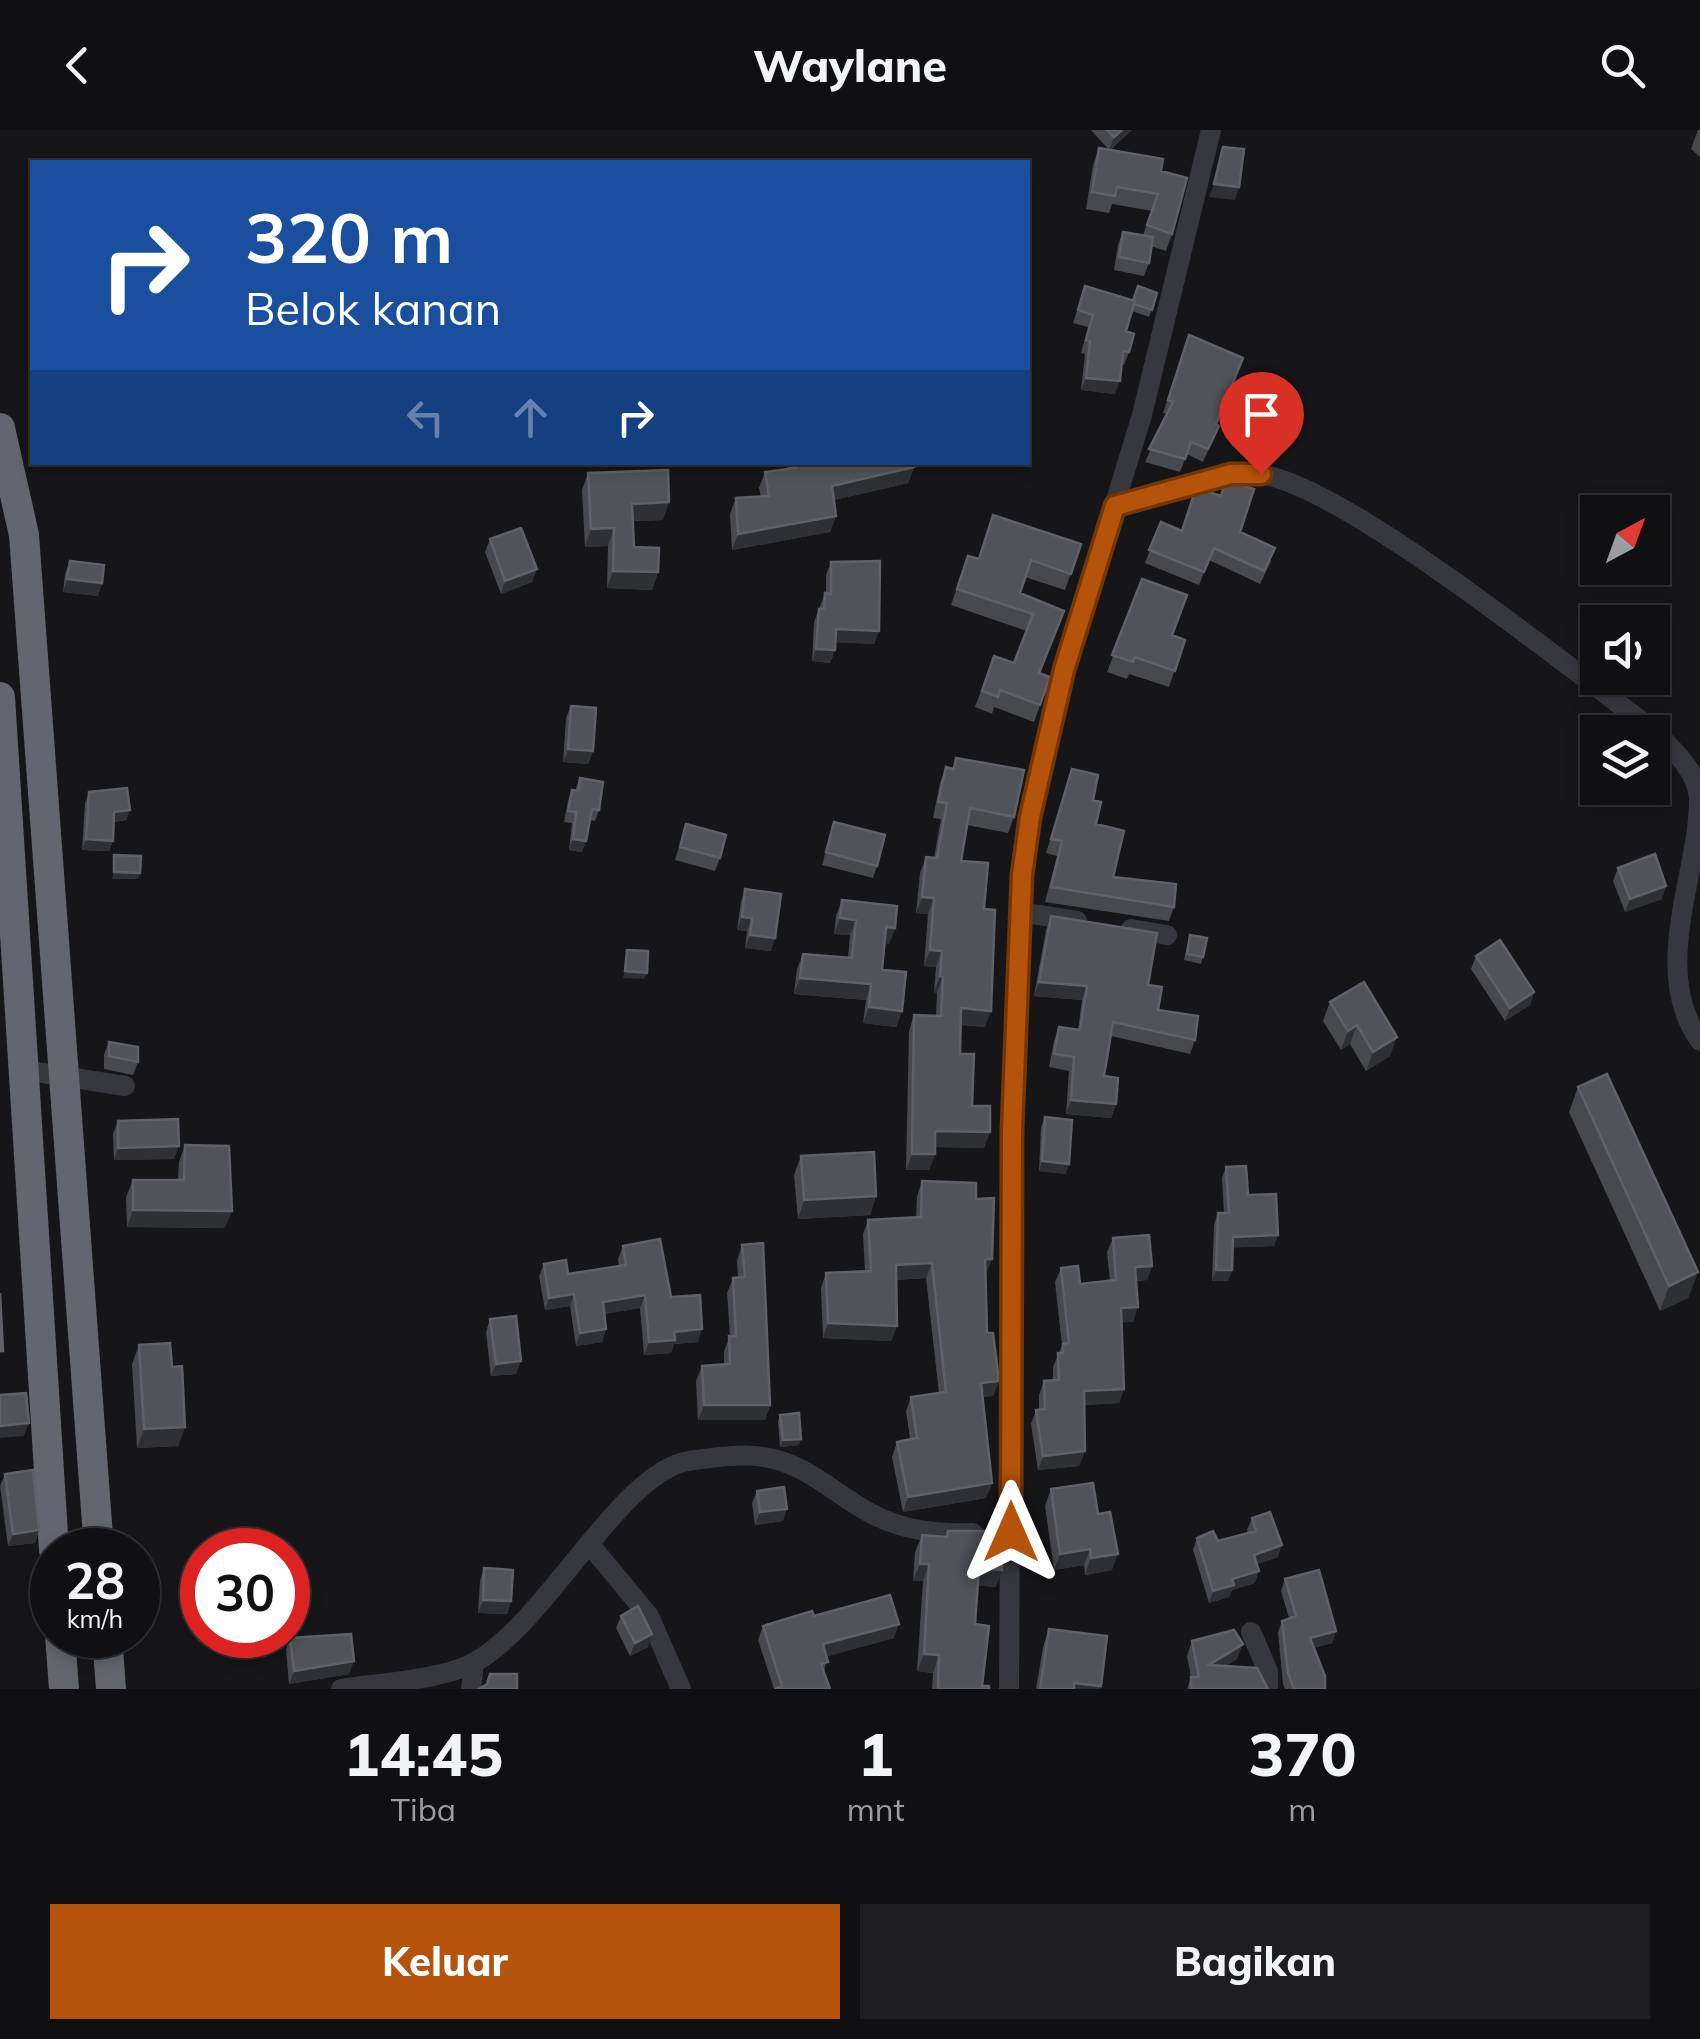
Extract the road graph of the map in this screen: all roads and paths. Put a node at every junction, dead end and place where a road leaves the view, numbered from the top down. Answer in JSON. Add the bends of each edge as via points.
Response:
{"nodes":[{"id":1,"x":1211,"y":130,"type":"edge"},
{"id":2,"x":0,"y":428,"type":"edge"},
{"id":3,"x":1115,"y":506,"type":"junction"},
{"id":4,"x":0,"y":697,"type":"edge"},
{"id":5,"x":1020,"y":912,"type":"junction"},
{"id":6,"x":1167,"y":935,"type":"dead end"},
{"id":7,"x":1700,"y":1041,"type":"edge"},
{"id":8,"x":24,"y":1070,"type":"junction"},
{"id":9,"x":68,"y":1077,"type":"junction"},
{"id":10,"x":126,"y":1086,"type":"dead end"},
{"id":11,"x":53,"y":1528,"type":"edge"},
{"id":12,"x":97,"y":1528,"type":"edge"},
{"id":13,"x":1011,"y":1532,"type":"junction"},
{"id":14,"x":591,"y":1546,"type":"junction"},
{"id":15,"x":1251,"y":1632,"type":"dead end"},
{"id":16,"x":62,"y":1658,"type":"edge"},
{"id":17,"x":109,"y":1658,"type":"edge"},
{"id":18,"x":474,"y":1664,"type":"junction"},
{"id":19,"x":64,"y":1689,"type":"edge"},
{"id":20,"x":112,"y":1689,"type":"edge"},
{"id":21,"x":341,"y":1689,"type":"edge"},
{"id":22,"x":472,"y":1689,"type":"edge"},
{"id":23,"x":682,"y":1689,"type":"edge"},
{"id":24,"x":1009,"y":1689,"type":"edge"},
{"id":25,"x":1268,"y":1689,"type":"edge"}],
"edges":[{"from":1,"to":3,"type":"street"},
{"from":2,"to":9,"type":"highway","via":[[24,535]]},
{"from":3,"to":5,"type":"street","via":[[1064,670],[1030,817]]},
{"from":3,"to":7,"type":"street","via":[[1231,474],[1261,474],[1317,495],[1384,534],[1650,728],[1685,763],[1700,796],[1681,933],[1682,994]]},
{"from":4,"to":8,"type":"highway"},
{"from":5,"to":6,"type":"street"},
{"from":5,"to":13,"type":"street"},
{"from":8,"to":9,"type":"street"},
{"from":8,"to":11,"type":"highway"},
{"from":9,"to":10,"type":"street"},
{"from":9,"to":12,"type":"highway"},
{"from":13,"to":14,"type":"street","via":[[910,1530],[807,1472],[762,1456],[662,1468]]},
{"from":13,"to":24,"type":"street"},
{"from":14,"to":18,"type":"street"},
{"from":14,"to":23,"type":"street","via":[[649,1616]]},
{"from":15,"to":25,"type":"street","via":[[1268,1671]]},
{"from":16,"to":19,"type":"highway"},
{"from":17,"to":20,"type":"highway"},
{"from":18,"to":21,"type":"street"},
{"from":18,"to":22,"type":"street"}]}
